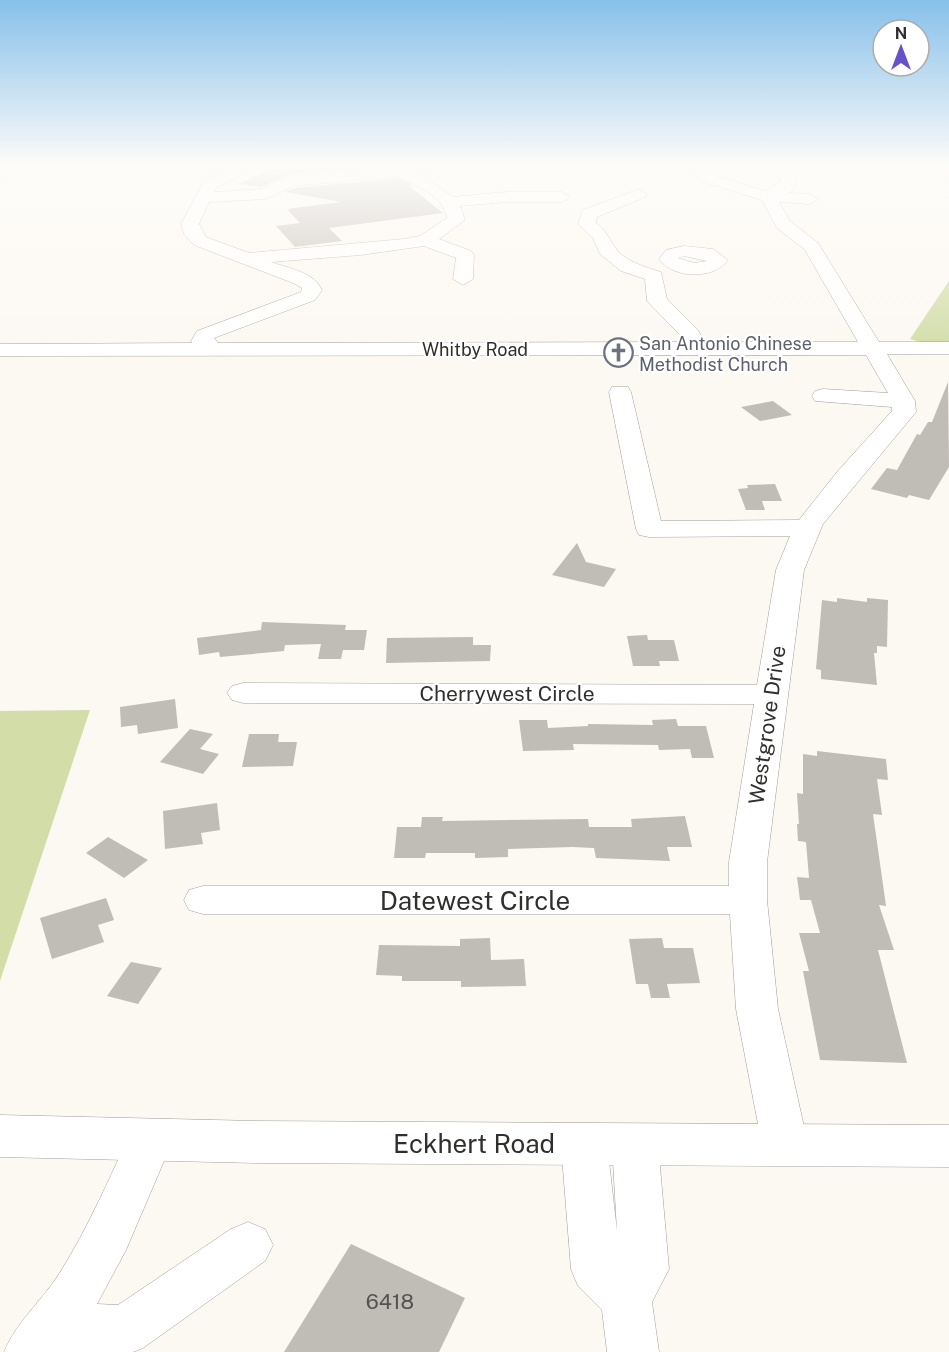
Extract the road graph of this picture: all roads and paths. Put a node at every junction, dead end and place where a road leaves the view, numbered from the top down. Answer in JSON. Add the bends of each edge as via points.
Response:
{"nodes":[{"id":1,"x":191,"y":228,"type":"edge"},
{"id":2,"x":444,"y":228,"type":"edge"},
{"id":3,"x":593,"y":228,"type":"edge"},
{"id":4,"x":788,"y":228,"type":"edge"},
{"id":5,"x":426,"y":240,"type":"junction"},
{"id":6,"x":210,"y":245,"type":"junction"},
{"id":7,"x":280,"y":255,"type":"junction"},
{"id":8,"x":247,"y":259,"type":"junction"},
{"id":9,"x":670,"y":262,"type":"dead end"},
{"id":10,"x":628,"y":267,"type":"junction"},
{"id":11,"x":463,"y":279,"type":"dead end"},
{"id":12,"x":208,"y":342,"type":"junction"},
{"id":13,"x":949,"y":348,"type":"edge"},
{"id":14,"x":696,"y":349,"type":"junction"},
{"id":15,"x":874,"y":349,"type":"junction"},
{"id":16,"x":0,"y":350,"type":"edge"},
{"id":17,"x":620,"y":392,"type":"dead end"},
{"id":18,"x":823,"y":396,"type":"dead end"},
{"id":19,"x":904,"y":401,"type":"junction"},
{"id":20,"x":807,"y":528,"type":"junction"},
{"id":21,"x":243,"y":693,"type":"dead end"},
{"id":22,"x":771,"y":696,"type":"junction"},
{"id":23,"x":203,"y":900,"type":"dead end"},
{"id":24,"x":748,"y":900,"type":"junction"},
{"id":25,"x":0,"y":1136,"type":"edge"},
{"id":26,"x":150,"y":1140,"type":"junction"},
{"id":27,"x":584,"y":1144,"type":"junction"},
{"id":28,"x":635,"y":1144,"type":"junction"},
{"id":29,"x":785,"y":1145,"type":"junction"},
{"id":30,"x":949,"y":1146,"type":"edge"},
{"id":31,"x":248,"y":1245,"type":"dead end"},
{"id":32,"x":626,"y":1299,"type":"junction"},
{"id":33,"x":39,"y":1340,"type":"edge"},
{"id":34,"x":633,"y":1352,"type":"edge"}],
"edges":[{"from":1,"to":6,"type":"street","via":[[193,234]]},
{"from":2,"to":5,"type":"street"},
{"from":3,"to":10,"type":"street","via":[[602,236],[606,250]]},
{"from":4,"to":15,"type":"street","via":[[812,247]]},
{"from":5,"to":7,"type":"street","via":[[368,251]]},
{"from":5,"to":11,"type":"street","via":[[465,255]]},
{"from":6,"to":7,"type":"street","via":[[251,243]]},
{"from":6,"to":8,"type":"street"},
{"from":7,"to":8,"type":"street"},
{"from":8,"to":12,"type":"street","via":[[300,279],[312,290],[308,296]]},
{"from":9,"to":10,"type":"street"},
{"from":10,"to":14,"type":"street","via":[[654,276],[657,301],[691,334]]},
{"from":12,"to":14,"type":"street","name":"Whitby Road"},
{"from":12,"to":16,"type":"street","name":"Whitby Road"},
{"from":13,"to":15,"type":"street","name":"Whitby Road"},
{"from":14,"to":15,"type":"street","name":"Whitby Road"},
{"from":15,"to":19,"type":"street"},
{"from":17,"to":20,"type":"street","via":[[649,529]]},
{"from":18,"to":19,"type":"street"},
{"from":19,"to":20,"type":"street","name":"Westgrove Drive","via":[[904,412]]},
{"from":20,"to":22,"type":"street","name":"Westgrove Drive","via":[[790,570]]},
{"from":21,"to":22,"type":"street","name":"Cherrywest Circle"},
{"from":22,"to":24,"type":"street","name":"Westgrove Drive","via":[[748,862]]},
{"from":23,"to":24,"type":"street","name":"Datewest Circle"},
{"from":24,"to":29,"type":"street","name":"Westgrove Drive","via":[[757,1010]]},
{"from":25,"to":26,"type":"main road","name":"Eckhert Road"},
{"from":26,"to":27,"type":"main road","name":"Eckhert Road"},
{"from":26,"to":33,"type":"street","via":[[109,1234],[76,1293]]},
{"from":27,"to":28,"type":"main road","name":"Eckhert Road"},
{"from":27,"to":32,"type":"street","via":[[596,1269]]},
{"from":28,"to":29,"type":"main road","name":"Eckhert Road"},
{"from":28,"to":32,"type":"street","via":[[644,1269]]},
{"from":29,"to":30,"type":"main road","name":"Eckhert Road"},
{"from":31,"to":33,"type":"street","via":[[125,1330]]},
{"from":32,"to":34,"type":"street"}]}
